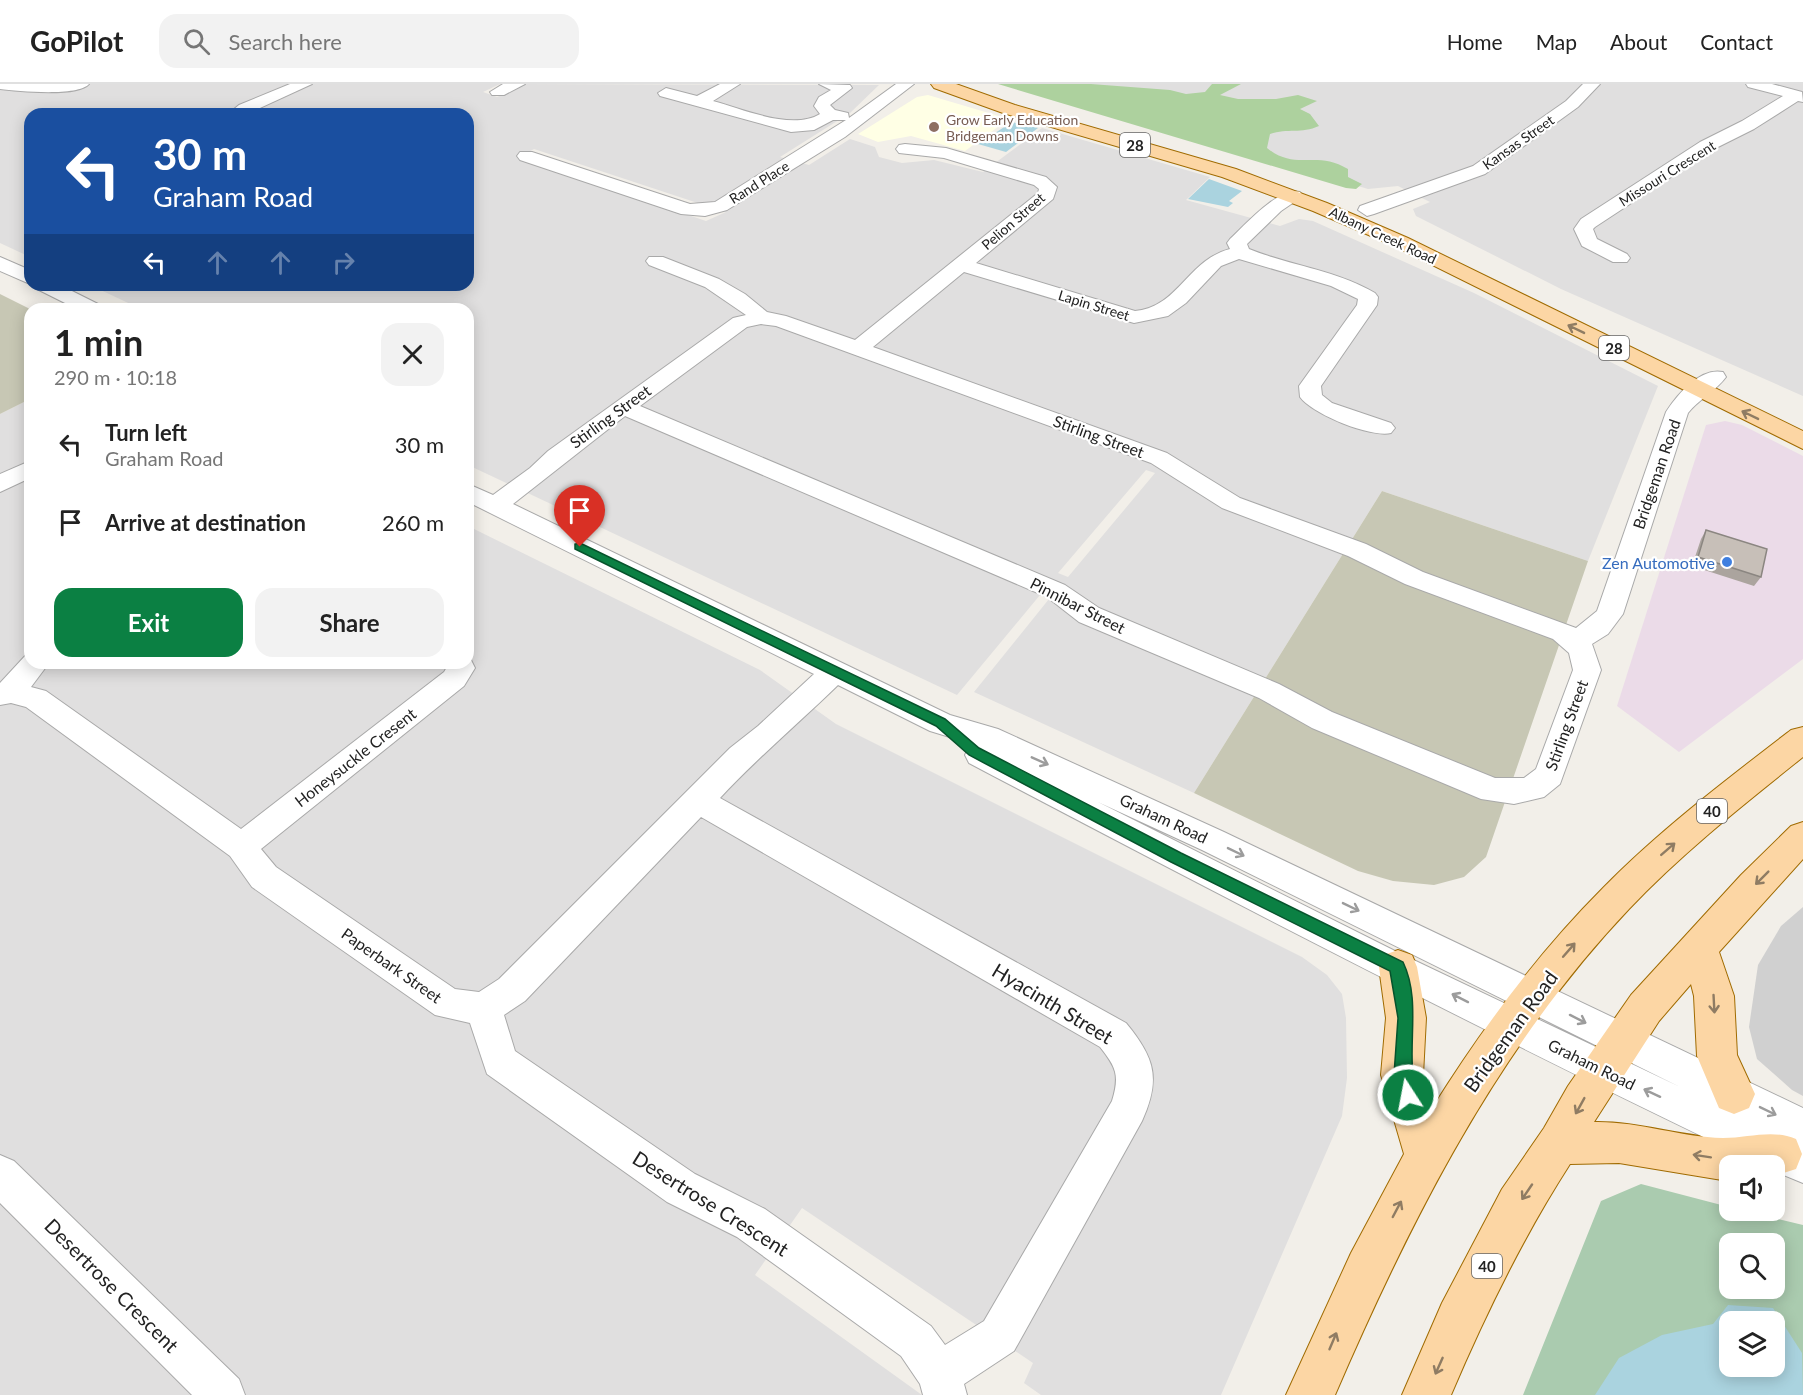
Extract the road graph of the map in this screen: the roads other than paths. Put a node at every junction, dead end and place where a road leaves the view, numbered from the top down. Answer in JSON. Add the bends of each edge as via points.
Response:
{"nodes":[{"id":1,"x":0,"y":84,"type":"edge"},
{"id":2,"x":81,"y":84,"type":"edge"},
{"id":3,"x":304,"y":84,"type":"edge"},
{"id":4,"x":517,"y":84,"type":"edge"},
{"id":5,"x":732,"y":84,"type":"edge"},
{"id":6,"x":827,"y":84,"type":"edge"},
{"id":7,"x":906,"y":84,"type":"edge"},
{"id":8,"x":940,"y":84,"type":"edge"},
{"id":9,"x":971,"y":84,"type":"edge"},
{"id":10,"x":1592,"y":84,"type":"edge"},
{"id":11,"x":1755,"y":84,"type":"edge"},
{"id":12,"x":844,"y":88,"type":"junction"},
{"id":13,"x":862,"y":88,"type":"dead end"},
{"id":14,"x":498,"y":92,"type":"dead end"},
{"id":15,"x":666,"y":93,"type":"dead end"},
{"id":16,"x":1799,"y":96,"type":"edge"},
{"id":17,"x":698,"y":102,"type":"junction"},
{"id":18,"x":245,"y":108,"type":"edge"},
{"id":19,"x":830,"y":115,"type":"junction"},
{"id":20,"x":860,"y":119,"type":"junction"},
{"id":21,"x":905,"y":149,"type":"dead end"},
{"id":22,"x":526,"y":156,"type":"dead end"},
{"id":23,"x":1294,"y":196,"type":"junction"},
{"id":24,"x":1367,"y":210,"type":"junction"},
{"id":25,"x":1241,"y":252,"type":"junction"},
{"id":26,"x":1620,"y":258,"type":"dead end"},
{"id":27,"x":656,"y":261,"type":"dead end"},
{"id":28,"x":0,"y":264,"type":"edge"},
{"id":29,"x":962,"y":265,"type":"junction"},
{"id":30,"x":24,"y":275,"type":"edge"},
{"id":31,"x":56,"y":291,"type":"edge"},
{"id":32,"x":81,"y":303,"type":"edge"},
{"id":33,"x":760,"y":318,"type":"junction"},
{"id":34,"x":859,"y":348,"type":"junction"},
{"id":35,"x":1706,"y":383,"type":"junction"},
{"id":36,"x":623,"y":407,"type":"junction"},
{"id":37,"x":1803,"y":420,"type":"edge"},
{"id":38,"x":1383,"y":428,"type":"dead end"},
{"id":39,"x":1803,"y":441,"type":"edge"},
{"id":40,"x":24,"y":471,"type":"edge"},
{"id":41,"x":0,"y":484,"type":"edge"},
{"id":42,"x":474,"y":495,"type":"edge"},
{"id":43,"x":495,"y":505,"type":"junction"},
{"id":44,"x":1576,"y":641,"type":"junction"},
{"id":45,"x":29,"y":669,"type":"edge"},
{"id":46,"x":460,"y":669,"type":"edge"},
{"id":47,"x":834,"y":672,"type":"junction"},
{"id":48,"x":6,"y":693,"type":"edge"},
{"id":49,"x":940,"y":723,"type":"junction"},
{"id":50,"x":1803,"y":739,"type":"edge"},
{"id":51,"x":1533,"y":788,"type":"joint"},
{"id":52,"x":698,"y":800,"type":"junction"},
{"id":53,"x":1803,"y":837,"type":"edge"},
{"id":54,"x":241,"y":847,"type":"junction"},
{"id":55,"x":1699,"y":948,"type":"junction"},
{"id":56,"x":1398,"y":967,"type":"junction"},
{"id":57,"x":484,"y":1009,"type":"junction"},
{"id":58,"x":1522,"y":1010,"type":"junction"},
{"id":59,"x":1613,"y":1056,"type":"junction"},
{"id":60,"x":1734,"y":1094,"type":"junction"},
{"id":61,"x":1559,"y":1143,"type":"junction"},
{"id":62,"x":1796,"y":1149,"type":"edge"},
{"id":63,"x":1426,"y":1155,"type":"junction"},
{"id":64,"x":0,"y":1175,"type":"edge"},
{"id":65,"x":942,"y":1384,"type":"edge"},
{"id":66,"x":223,"y":1395,"type":"edge"},
{"id":67,"x":1310,"y":1395,"type":"edge"},
{"id":68,"x":1426,"y":1395,"type":"edge"}],
"edges":[{"from":1,"to":2,"type":"street","via":[[34,88]]},
{"from":3,"to":18,"type":"street"},
{"from":4,"to":14,"type":"street"},
{"from":5,"to":17,"type":"street"},
{"from":6,"to":12,"type":"street"},
{"from":7,"to":20,"type":"street","name":"Rand Place"},
{"from":8,"to":23,"type":"main road","name":"Albany Creek Road","number":"28","via":[[1009,109],[1200,164]]},
{"from":9,"to":24,"type":"main road","name":"Albany Creek Road","number":"28","via":[[1255,169]]},
{"from":10,"to":24,"type":"street","name":"Kansas Street","via":[[1572,104],[1479,170]]},
{"from":11,"to":16,"type":"street"},
{"from":12,"to":13,"type":"street"},
{"from":12,"to":19,"type":"street","via":[[822,103]]},
{"from":15,"to":17,"type":"street"},
{"from":16,"to":26,"type":"street","name":"Missouri Crescent","via":[[1706,146],[1588,223],[1583,230],[1589,242]]},
{"from":17,"to":19,"type":"street","via":[[791,127],[814,125]]},
{"from":19,"to":20,"type":"street"},
{"from":20,"to":22,"type":"street","name":"Rand Place","via":[[721,206],[705,210],[688,210]]},
{"from":21,"to":29,"type":"street","name":"Pelion Street","via":[[946,153],[1040,181],[1048,187],[1047,195]]},
{"from":23,"to":25,"type":"street","via":[[1275,207],[1237,243]]},
{"from":35,"to":23,"type":"main road","name":"Albany Creek Road","number":"28","one_way":true},
{"from":24,"to":35,"type":"main road","name":"Albany Creek Road","number":"28"},
{"from":25,"to":29,"type":"street","name":"Lapin Street","via":[[1215,262],[1164,313],[1150,318],[1134,317]]},
{"from":25,"to":38,"type":"street","via":[[1257,260],[1353,286],[1368,297],[1368,305],[1310,386],[1311,397],[1323,408]]},
{"from":27,"to":33,"type":"street","via":[[720,287]]},
{"from":28,"to":30,"type":"street"},
{"from":29,"to":34,"type":"street","name":"Pelion Street"},
{"from":31,"to":32,"type":"street"},
{"from":33,"to":34,"type":"street","name":"Stirling Street","via":[[779,320]]},
{"from":33,"to":36,"type":"street","name":"Stirling Street","via":[[740,322]]},
{"from":34,"to":44,"type":"street","name":"Stirling Street","via":[[1159,458],[1231,503],[1357,550],[1414,578],[1556,629]]},
{"from":35,"to":37,"type":"main road","name":"Albany Creek Road","number":"28"},
{"from":39,"to":35,"type":"main road","name":"Albany Creek Road","number":"28","one_way":true},
{"from":35,"to":44,"type":"street","name":"Bridgeman Road","via":[[1683,404],[1673,421],[1610,614]]},
{"from":36,"to":43,"type":"street","name":"Stirling Street"},
{"from":36,"to":51,"type":"street","name":"Pinnibar Street","via":[[1056,591],[1089,615],[1269,691],[1322,720],[1492,790],[1514,792]]},
{"from":40,"to":41,"type":"street"},
{"from":42,"to":43,"type":"street","name":"Graham Road"},
{"from":43,"to":47,"type":"street","name":"Graham Road"},
{"from":44,"to":51,"type":"street","name":"Stirling Street","via":[[1586,656],[1587,670],[1549,776]]},
{"from":45,"to":48,"type":"street"},
{"from":46,"to":54,"type":"street","name":"Honeysuckle Cresent","via":[[454,679]]},
{"from":47,"to":49,"type":"street","name":"Graham Road"},
{"from":47,"to":52,"type":"street"},
{"from":48,"to":54,"type":"street","name":"Paperbark Street","via":[[36,699]]},
{"from":49,"to":56,"type":"street","name":"Graham Road","via":[[974,751],[1176,858]]},
{"from":49,"to":58,"type":"street","name":"Graham Road","one_way":true,"via":[[987,737],[1204,836]]},
{"from":58,"to":50,"type":"main road","name":"Bridgeman Road","number":"40","one_way":true,"via":[[1593,923],[1662,854]]},
{"from":52,"to":57,"type":"street","via":[[512,990]]},
{"from":52,"to":65,"type":"street","name":"Hyacinth Street","via":[[1113,1035],[1131,1057],[1138,1082],[1130,1108],[999,1336]]},
{"from":53,"to":55,"type":"main road","number":"40","one_way":true},
{"from":54,"to":57,"type":"street","name":"Paperbark Street","via":[[264,877],[448,1004]]},
{"from":55,"to":59,"type":"main road","number":"40","via":[[1645,1008]]},
{"from":55,"to":60,"type":"main road","one_way":true,"via":[[1714,996],[1717,1056]]},
{"from":58,"to":56,"type":"street","name":"Graham Road","one_way":true},
{"from":56,"to":63,"type":"main road","via":[[1406,1018],[1402,1075]]},
{"from":57,"to":65,"type":"street","name":"Desertrose Crescent","via":[[500,1062],[681,1188],[751,1223],[916,1341]]},
{"from":58,"to":59,"type":"street","name":"Graham Road"},
{"from":58,"to":63,"type":"main road","name":"Bridgeman Road","number":"40"},
{"from":59,"to":60,"type":"street","name":"Graham Road"},
{"from":59,"to":61,"type":"main road","number":"40","one_way":true},
{"from":62,"to":59,"type":"street","name":"Graham Road","one_way":true},
{"from":60,"to":62,"type":"street","name":"Graham Road","one_way":true},
{"from":62,"to":61,"type":"main road","one_way":true,"via":[[1722,1159],[1619,1142]]},
{"from":61,"to":68,"type":"main road","number":"40","one_way":true,"via":[[1518,1206],[1459,1320]]},
{"from":67,"to":63,"type":"main road","name":"Bridgeman Road","number":"40","one_way":true,"via":[[1376,1251]]},
{"from":64,"to":66,"type":"street","name":"Desertrose Crescent"}]}
